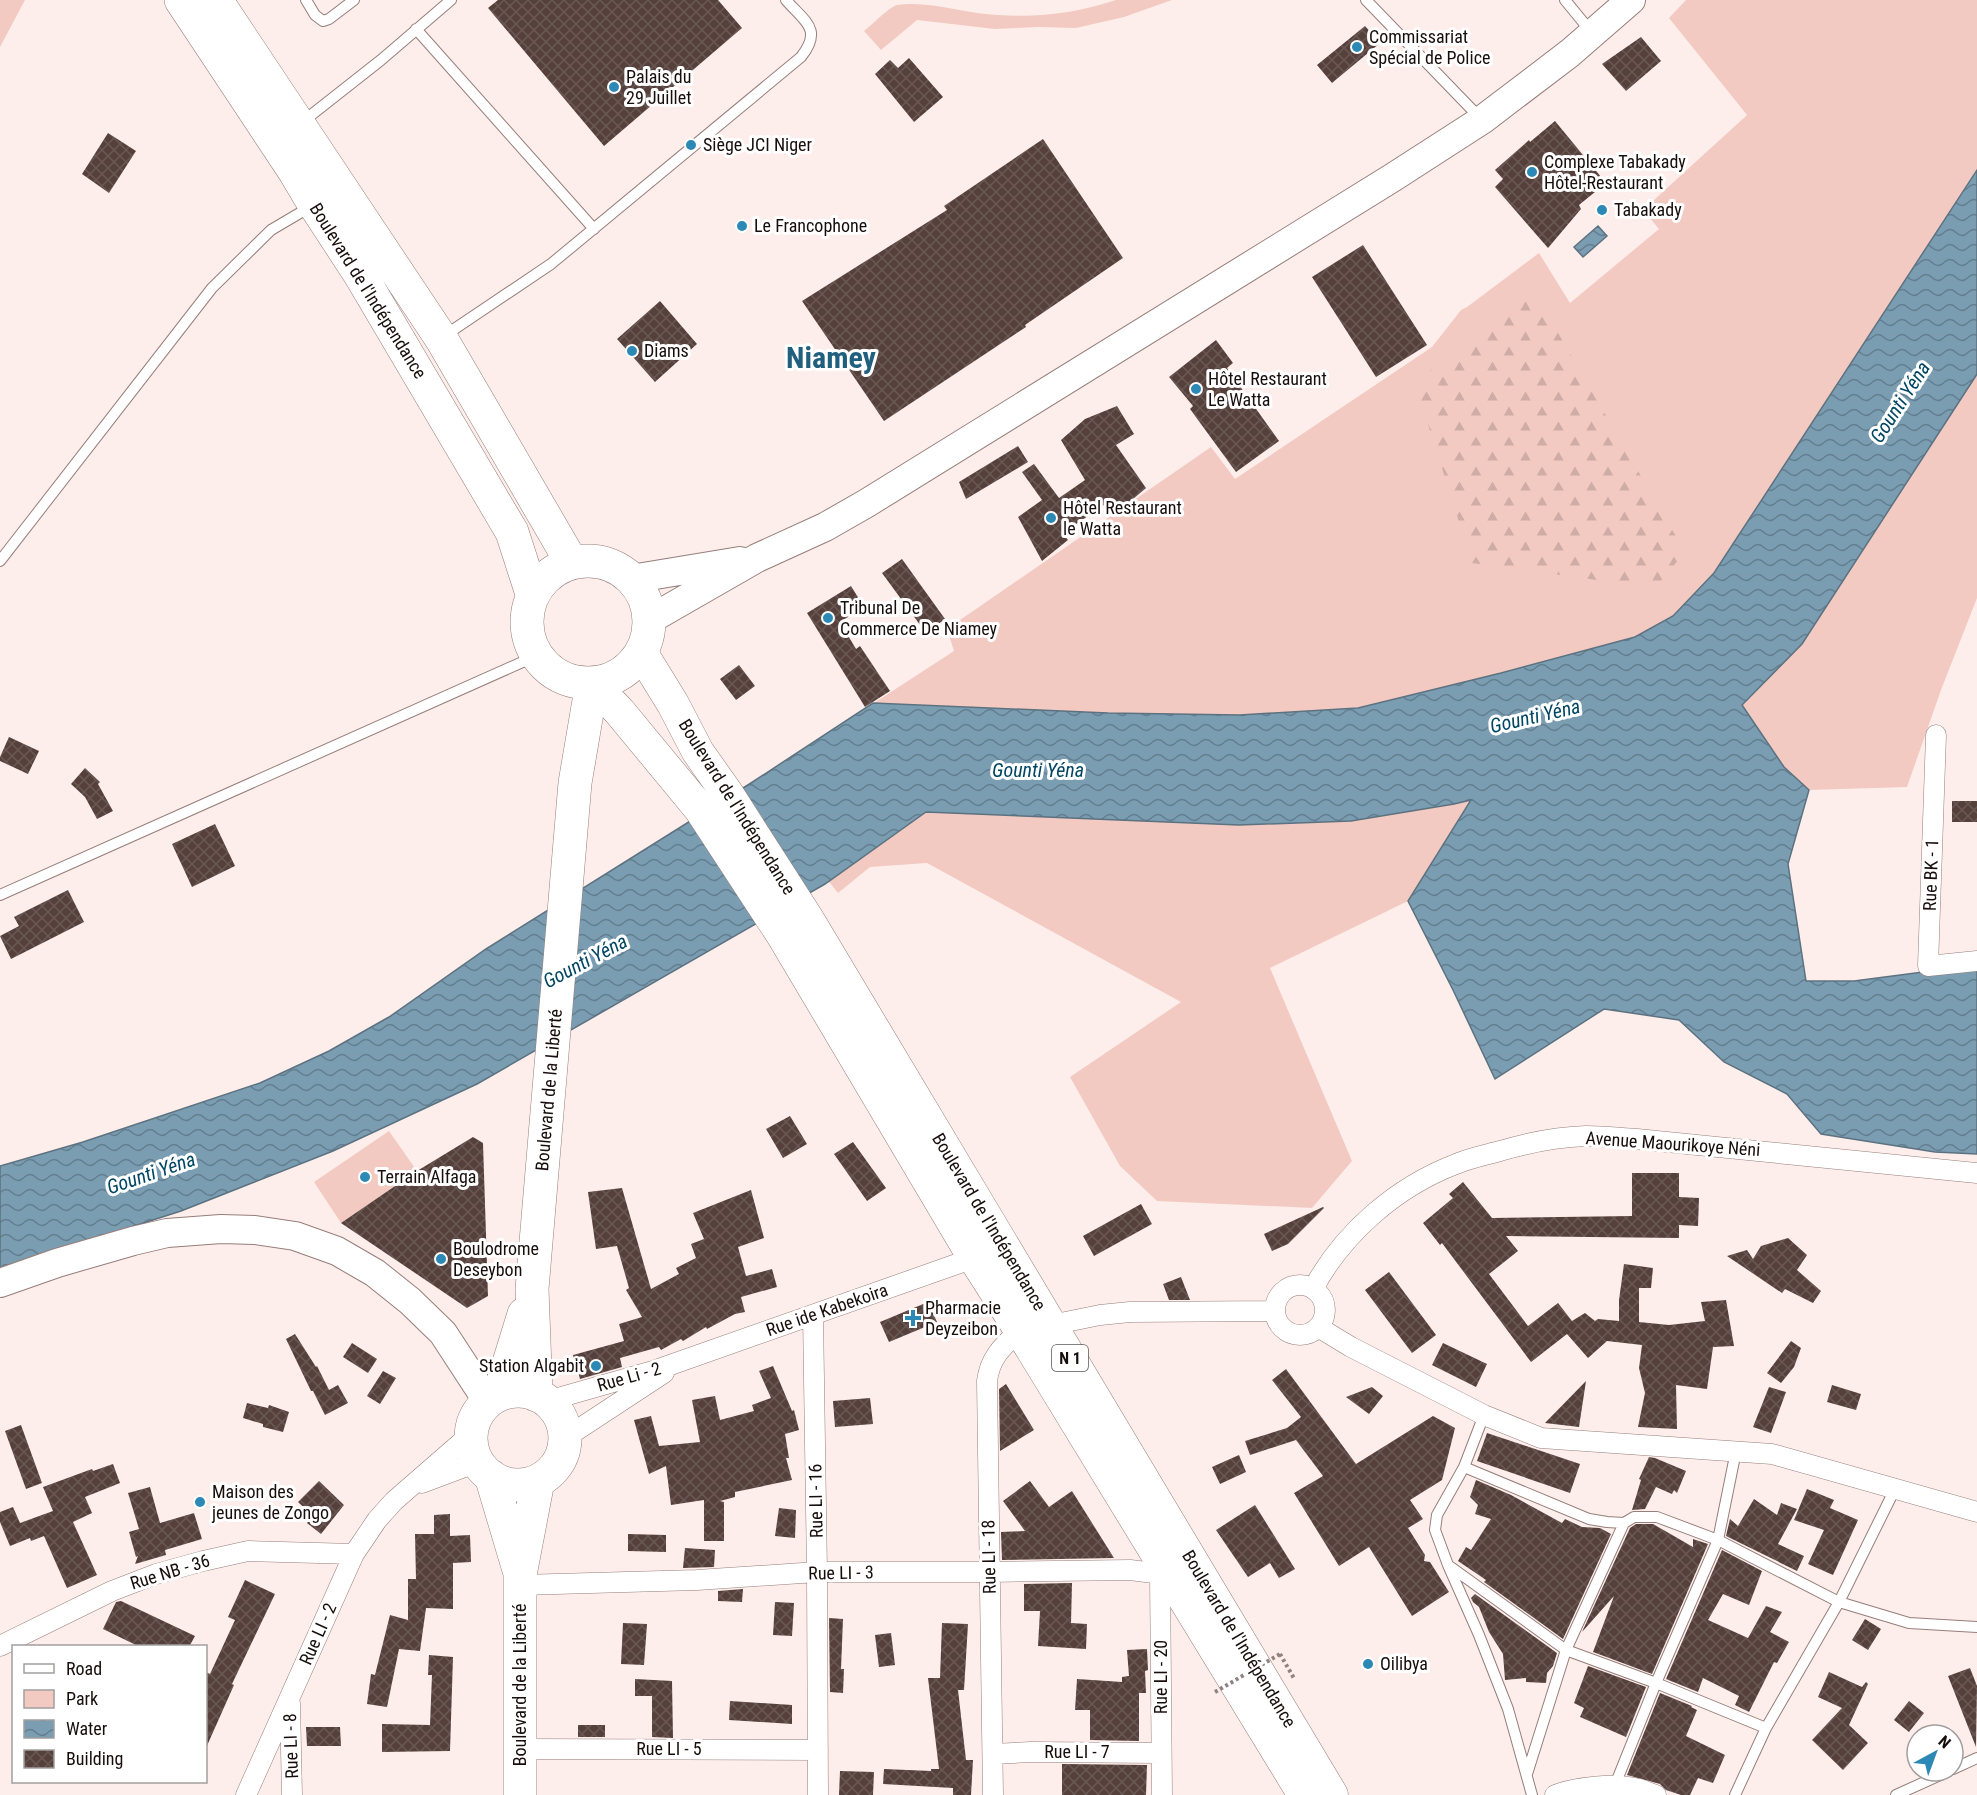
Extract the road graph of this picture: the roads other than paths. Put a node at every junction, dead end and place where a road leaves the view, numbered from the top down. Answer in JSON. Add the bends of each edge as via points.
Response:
{"nodes":[{"id":1,"x":181,"y":0,"type":"edge"},
{"id":2,"x":216,"y":0,"type":"edge"},
{"id":3,"x":306,"y":0,"type":"edge"},
{"id":4,"x":354,"y":0,"type":"edge"},
{"id":5,"x":451,"y":0,"type":"edge"},
{"id":6,"x":786,"y":0,"type":"edge"},
{"id":7,"x":1366,"y":0,"type":"edge"},
{"id":8,"x":1565,"y":0,"type":"edge"},
{"id":9,"x":1631,"y":0,"type":"edge"},
{"id":10,"x":416,"y":29,"type":"junction"},
{"id":11,"x":1593,"y":34,"type":"junction"},
{"id":12,"x":1482,"y":120,"type":"junction"},
{"id":13,"x":298,"y":126,"type":"junction"},
{"id":14,"x":314,"y":204,"type":"junction"},
{"id":15,"x":594,"y":229,"type":"junction"},
{"id":16,"x":441,"y":338,"type":"junction"},
{"id":17,"x":757,"y":558,"type":"junction"},
{"id":18,"x":0,"y":561,"type":"edge"},
{"id":19,"x":572,"y":562,"type":"junction"},
{"id":20,"x":631,"y":579,"type":"junction"},
{"id":21,"x":532,"y":594,"type":"junction"},
{"id":22,"x":649,"y":620,"type":"junction"},
{"id":23,"x":641,"y":652,"type":"junction"},
{"id":24,"x":536,"y":656,"type":"junction"},
{"id":25,"x":560,"y":677,"type":"junction"},
{"id":26,"x":592,"y":683,"type":"junction"},
{"id":27,"x":1936,"y":735,"type":"dead end"},
{"id":28,"x":575,"y":783,"type":"junction"},
{"id":29,"x":0,"y":895,"type":"edge"},
{"id":30,"x":796,"y":928,"type":"junction"},
{"id":31,"x":1977,"y":961,"type":"edge"},
{"id":32,"x":1977,"y":1173,"type":"edge"},
{"id":33,"x":974,"y":1258,"type":"junction"},
{"id":34,"x":0,"y":1283,"type":"edge"},
{"id":35,"x":1313,"y":1288,"type":"junction"},
{"id":36,"x":532,"y":1289,"type":"junction"},
{"id":37,"x":1275,"y":1311,"type":"junction"},
{"id":38,"x":813,"y":1315,"type":"junction"},
{"id":39,"x":1051,"y":1325,"type":"junction"},
{"id":40,"x":1318,"y":1327,"type":"junction"},
{"id":41,"x":1020,"y":1330,"type":"junction"},
{"id":42,"x":681,"y":1362,"type":"junction"},
{"id":43,"x":494,"y":1398,"type":"junction"},
{"id":44,"x":542,"y":1398,"type":"junction"},
{"id":45,"x":1484,"y":1415,"type":"junction"},
{"id":46,"x":565,"y":1438,"type":"junction"},
{"id":47,"x":1736,"y":1451,"type":"junction"},
{"id":48,"x":480,"y":1457,"type":"junction"},
{"id":49,"x":1464,"y":1467,"type":"junction"},
{"id":50,"x":538,"y":1481,"type":"junction"},
{"id":51,"x":411,"y":1487,"type":"junction"},
{"id":52,"x":1895,"y":1489,"type":"junction"},
{"id":53,"x":1977,"y":1512,"type":"edge"},
{"id":54,"x":1624,"y":1523,"type":"junction"},
{"id":55,"x":1718,"y":1540,"type":"junction"},
{"id":56,"x":354,"y":1554,"type":"junction"},
{"id":57,"x":1448,"y":1564,"type":"junction"},
{"id":58,"x":817,"y":1572,"type":"junction"},
{"id":59,"x":989,"y":1572,"type":"junction"},
{"id":60,"x":1167,"y":1579,"type":"junction"},
{"id":61,"x":520,"y":1580,"type":"junction"},
{"id":62,"x":1839,"y":1602,"type":"junction"},
{"id":63,"x":1977,"y":1627,"type":"edge"},
{"id":64,"x":0,"y":1646,"type":"edge"},
{"id":65,"x":1566,"y":1650,"type":"junction"},
{"id":66,"x":1656,"y":1683,"type":"junction"},
{"id":67,"x":290,"y":1698,"type":"junction"},
{"id":68,"x":1766,"y":1728,"type":"junction"},
{"id":69,"x":520,"y":1749,"type":"junction"},
{"id":70,"x":818,"y":1750,"type":"junction"},
{"id":71,"x":1161,"y":1753,"type":"junction"},
{"id":72,"x":993,"y":1754,"type":"junction"},
{"id":73,"x":1526,"y":1776,"type":"junction"},
{"id":74,"x":1922,"y":1783,"type":"edge"},
{"id":75,"x":1615,"y":1785,"type":"junction"},
{"id":76,"x":246,"y":1795,"type":"edge"},
{"id":77,"x":292,"y":1795,"type":"edge"},
{"id":78,"x":520,"y":1795,"type":"edge"},
{"id":79,"x":818,"y":1795,"type":"edge"},
{"id":80,"x":993,"y":1795,"type":"edge"},
{"id":81,"x":1162,"y":1795,"type":"edge"},
{"id":82,"x":1304,"y":1795,"type":"edge"},
{"id":83,"x":1332,"y":1795,"type":"edge"},
{"id":84,"x":1532,"y":1795,"type":"edge"},
{"id":85,"x":1555,"y":1795,"type":"edge"},
{"id":86,"x":1656,"y":1795,"type":"edge"},
{"id":87,"x":1735,"y":1795,"type":"edge"},
{"id":88,"x":1896,"y":1795,"type":"edge"}],
"edges":[{"from":1,"to":14,"type":"highway","name":"Boulevard de l'Indépendance"},
{"from":2,"to":13,"type":"highway","name":"Boulevard de l'Indépendance"},
{"from":3,"to":4,"type":"lane","via":[[323,21]]},
{"from":5,"to":10,"type":"lane"},
{"from":6,"to":15,"type":"lane","via":[[811,28],[813,37],[801,57]]},
{"from":7,"to":12,"type":"lane"},
{"from":8,"to":11,"type":"lane"},
{"from":9,"to":11,"type":"street"},
{"from":10,"to":13,"type":"lane"},
{"from":10,"to":15,"type":"lane"},
{"from":11,"to":12,"type":"street"},
{"from":12,"to":17,"type":"street","via":[[867,503]]},
{"from":13,"to":16,"type":"highway","name":"Boulevard de l'Indépendance"},
{"from":14,"to":18,"type":"lane","via":[[271,230],[212,288]]},
{"from":14,"to":21,"type":"highway","name":"Boulevard de l'Indépendance","via":[[362,276],[512,532]]},
{"from":15,"to":16,"type":"lane","via":[[551,264]]},
{"from":16,"to":19,"type":"highway","name":"Boulevard de l'Indépendance"},
{"from":17,"to":20,"type":"street"},
{"from":17,"to":22,"type":"street"},
{"from":19,"to":20,"type":"highway","via":[[604,563]]},
{"from":19,"to":21,"type":"highway","via":[[542,580]]},
{"from":20,"to":22,"type":"highway","via":[[644,598]]},
{"from":21,"to":24,"type":"highway","via":[[526,626]]},
{"from":22,"to":23,"type":"highway"},
{"from":23,"to":26,"type":"highway","via":[[621,674]]},
{"from":23,"to":30,"type":"main road","name":"Boulevard de l'Indépendance","via":[[727,793]]},
{"from":24,"to":25,"type":"highway"},
{"from":24,"to":29,"type":"lane"},
{"from":25,"to":26,"type":"highway"},
{"from":25,"to":28,"type":"highway","name":"Boulevard de la Liberté"},
{"from":26,"to":28,"type":"highway","name":"Boulevard de la Liberté"},
{"from":26,"to":30,"type":"main road","name":"Boulevard de l'Indépendance","via":[[700,808]]},
{"from":27,"to":31,"type":"street","name":"Rue BK - 1","via":[[1929,966]]},
{"from":28,"to":36,"type":"highway","name":"Boulevard de la Liberté"},
{"from":30,"to":33,"type":"main road","name":"Boulevard de l'Indépendance"},
{"from":30,"to":39,"type":"main road","name":"Boulevard de l'Indépendance","number":"N 1"},
{"from":32,"to":35,"type":"street","name":"Avenue Maourikoye Néni","via":[[1585,1136],[1528,1143],[1456,1163],[1413,1184],[1352,1236],[1326,1264]]},
{"from":33,"to":38,"type":"street","name":"Rue ide Kabekoira"},
{"from":33,"to":41,"type":"main road","name":"Boulevard de l'Indépendance"},
{"from":34,"to":43,"type":"street","via":[[167,1233],[244,1230],[295,1236],[337,1251],[375,1273],[410,1301],[443,1334]]},
{"from":35,"to":37,"type":"street","via":[[1290,1287],[1279,1297]]},
{"from":35,"to":40,"type":"street","via":[[1325,1307],[1323,1322]]},
{"from":36,"to":43,"type":"highway","name":"Boulevard de la Liberté"},
{"from":36,"to":44,"type":"highway","name":"Boulevard de la Liberté"},
{"from":37,"to":39,"type":"street","via":[[1130,1312]]},
{"from":37,"to":40,"type":"street","via":[[1287,1332],[1304,1335]]},
{"from":38,"to":42,"type":"street","name":"Rue ide Kabekoira"},
{"from":38,"to":58,"type":"street","name":"Rue LI - 16"},
{"from":39,"to":83,"type":"main road","name":"Boulevard de l'Indépendance","number":"N 1"},
{"from":40,"to":45,"type":"street"},
{"from":41,"to":59,"type":"street","name":"Rue LI - 18","via":[[999,1350],[988,1368]]},
{"from":41,"to":60,"type":"main road","name":"Boulevard de l'Indépendance"},
{"from":42,"to":44,"type":"street","name":"Rue Li - 2"},
{"from":42,"to":46,"type":"street","name":"Rue Li - 2"},
{"from":43,"to":44,"type":"highway","via":[[524,1391]]},
{"from":43,"to":48,"type":"highway","via":[[480,1410],[474,1422]]},
{"from":44,"to":46,"type":"highway","via":[[557,1412]]},
{"from":45,"to":47,"type":"street","via":[[1541,1438]]},
{"from":45,"to":49,"type":"lane"},
{"from":46,"to":50,"type":"highway","via":[[558,1463]]},
{"from":47,"to":52,"type":"street","via":[[1772,1454]]},
{"from":47,"to":55,"type":"lane"},
{"from":48,"to":50,"type":"highway","via":[[506,1483]]},
{"from":48,"to":51,"type":"street"},
{"from":48,"to":51,"type":"street"},
{"from":48,"to":61,"type":"highway","name":"Boulevard de la Liberté"},
{"from":49,"to":54,"type":"lane","via":[[1589,1518]]},
{"from":49,"to":57,"type":"lane","via":[[1437,1515],[1435,1530]]},
{"from":50,"to":61,"type":"highway","name":"Boulevard de la Liberté"},
{"from":51,"to":56,"type":"street","name":"Rue LI - 2","via":[[377,1520]]},
{"from":52,"to":53,"type":"street"},
{"from":52,"to":62,"type":"lane"},
{"from":54,"to":55,"type":"lane","via":[[1634,1517],[1657,1517]]},
{"from":54,"to":65,"type":"lane"},
{"from":55,"to":62,"type":"lane"},
{"from":55,"to":66,"type":"lane"},
{"from":56,"to":64,"type":"street","name":"Rue NB - 36","via":[[248,1551],[203,1561],[112,1591]]},
{"from":56,"to":67,"type":"street","name":"Rue LI - 2"},
{"from":57,"to":65,"type":"lane"},
{"from":57,"to":73,"type":"lane","via":[[1508,1709]]},
{"from":58,"to":59,"type":"street","name":"Rue LI - 3"},
{"from":58,"to":61,"type":"street","name":"Rue LI - 3","via":[[697,1580]]},
{"from":58,"to":70,"type":"street","name":"Rue LI - 16"},
{"from":59,"to":60,"type":"street","name":"Rue LI - 3","via":[[1130,1570]]},
{"from":59,"to":72,"type":"street","name":"Rue LI - 18"},
{"from":60,"to":71,"type":"street","name":"Rue LI - 20"},
{"from":60,"to":82,"type":"main road","name":"Boulevard de l'Indépendance"},
{"from":61,"to":69,"type":"highway","name":"Boulevard de la Liberté"},
{"from":62,"to":63,"type":"lane","via":[[1909,1623]]},
{"from":62,"to":68,"type":"lane"},
{"from":65,"to":66,"type":"lane"},
{"from":65,"to":73,"type":"lane"},
{"from":66,"to":68,"type":"lane"},
{"from":66,"to":75,"type":"lane"},
{"from":67,"to":76,"type":"street","name":"Rue LI - 2"},
{"from":67,"to":77,"type":"street","name":"Rue LI - 8"},
{"from":68,"to":87,"type":"lane"},
{"from":69,"to":70,"type":"street","name":"Rue LI - 5"},
{"from":69,"to":78,"type":"highway","name":"Boulevard de la Liberté"},
{"from":70,"to":79,"type":"street","name":"Rue LI - 16"},
{"from":71,"to":72,"type":"street","name":"Rue LI - 7"},
{"from":71,"to":81,"type":"street","name":"Rue LI - 20"},
{"from":72,"to":80,"type":"street","name":"Rue LI - 18"},
{"from":73,"to":84,"type":"lane"},
{"from":74,"to":88,"type":"lane"},
{"from":75,"to":85,"type":"street"},
{"from":75,"to":86,"type":"street"}]}
